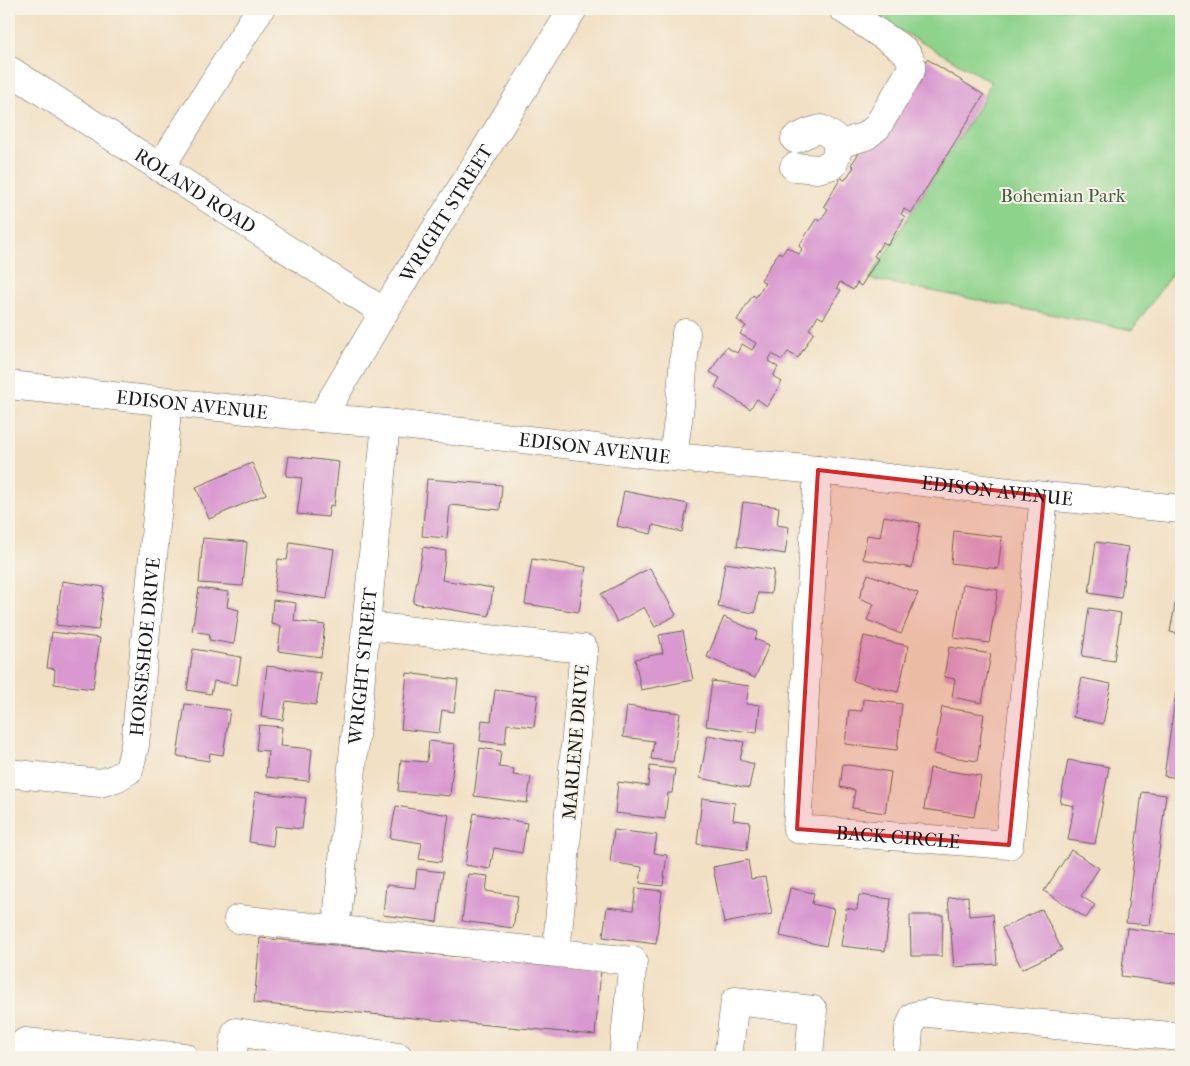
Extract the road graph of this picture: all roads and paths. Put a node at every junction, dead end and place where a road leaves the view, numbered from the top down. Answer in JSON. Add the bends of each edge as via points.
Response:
{"nodes":[{"id":1,"x":260,"y":9,"type":"edge"},
{"id":2,"x":574,"y":9,"type":"edge"},
{"id":3,"x":843,"y":9,"type":"edge"},
{"id":4,"x":1178,"y":9,"type":"edge"},
{"id":5,"x":1181,"y":14,"type":"edge"},
{"id":6,"x":9,"y":70,"type":"edge"},
{"id":7,"x":795,"y":139,"type":"dead end"},
{"id":8,"x":837,"y":145,"type":"junction"},
{"id":9,"x":794,"y":167,"type":"dead end"},
{"id":10,"x":160,"y":168,"type":"junction"},
{"id":11,"x":384,"y":312,"type":"junction"},
{"id":12,"x":686,"y":333,"type":"dead end"},
{"id":13,"x":9,"y":385,"type":"edge"},
{"id":14,"x":168,"y":401,"type":"junction"},
{"id":15,"x":321,"y":418,"type":"junction"},
{"id":16,"x":386,"y":423,"type":"junction"},
{"id":17,"x":673,"y":457,"type":"junction"},
{"id":18,"x":818,"y":470,"type":"junction"},
{"id":19,"x":1044,"y":496,"type":"junction"},
{"id":20,"x":1181,"y":509,"type":"edge"},
{"id":21,"x":367,"y":626,"type":"junction"},
{"id":22,"x":9,"y":773,"type":"edge"},
{"id":23,"x":338,"y":910,"type":"dead end"},
{"id":24,"x":238,"y":919,"type":"dead end"},
{"id":25,"x":558,"y":933,"type":"dead end"},
{"id":26,"x":1181,"y":1037,"type":"edge"},
{"id":27,"x":25,"y":1042,"type":"dead end"},
{"id":28,"x":184,"y":1057,"type":"edge"},
{"id":29,"x":232,"y":1057,"type":"edge"},
{"id":30,"x":400,"y":1057,"type":"edge"},
{"id":31,"x":623,"y":1057,"type":"edge"},
{"id":32,"x":728,"y":1057,"type":"edge"},
{"id":33,"x":809,"y":1057,"type":"edge"},
{"id":34,"x":907,"y":1057,"type":"edge"}],
"edges":[{"from":1,"to":10,"type":"street"},
{"from":2,"to":11,"type":"street","name":"WRIGHT STREET"},
{"from":3,"to":8,"type":"street","via":[[904,50],[912,64],[877,127],[866,136]]},
{"from":4,"to":5,"type":"path"},
{"from":6,"to":10,"type":"street","name":"ROLAND ROAD"},
{"from":7,"to":8,"type":"street","via":[[821,129],[834,137]]},
{"from":8,"to":9,"type":"street","via":[[833,165],[818,169]]},
{"from":10,"to":11,"type":"street","name":"ROLAND ROAD"},
{"from":11,"to":15,"type":"street","name":"WRIGHT STREET"},
{"from":12,"to":17,"type":"street"},
{"from":13,"to":14,"type":"street","name":"EDISON AVENUE"},
{"from":14,"to":15,"type":"street","name":"EDISON AVENUE"},
{"from":14,"to":22,"type":"street","name":"HORSESHOE DRIVE","via":[[135,745],[129,770],[100,783]]},
{"from":15,"to":16,"type":"street","name":"EDISON AVENUE"},
{"from":16,"to":17,"type":"street","name":"EDISON AVENUE"},
{"from":16,"to":21,"type":"street","name":"WRIGHT STREET"},
{"from":17,"to":18,"type":"street","name":"EDISON AVENUE"},
{"from":18,"to":19,"type":"street","name":"EDISON AVENUE"},
{"from":18,"to":19,"type":"street","name":"BACK CIRCLE","via":[[797,829],[1009,845]]},
{"from":19,"to":20,"type":"street","name":"EDISON AVENUE"},
{"from":21,"to":23,"type":"street","name":"WRIGHT STREET"},
{"from":21,"to":25,"type":"street","name":"MARLENE DRIVE","via":[[584,649]]},
{"from":24,"to":31,"type":"street","via":[[633,960]]},
{"from":26,"to":34,"type":"street","via":[[928,1013],[914,1016],[909,1028]]},
{"from":27,"to":28,"type":"street"},
{"from":29,"to":30,"type":"street","via":[[236,1032]]},
{"from":32,"to":33,"type":"street","via":[[736,1001],[813,1010]]}]}
